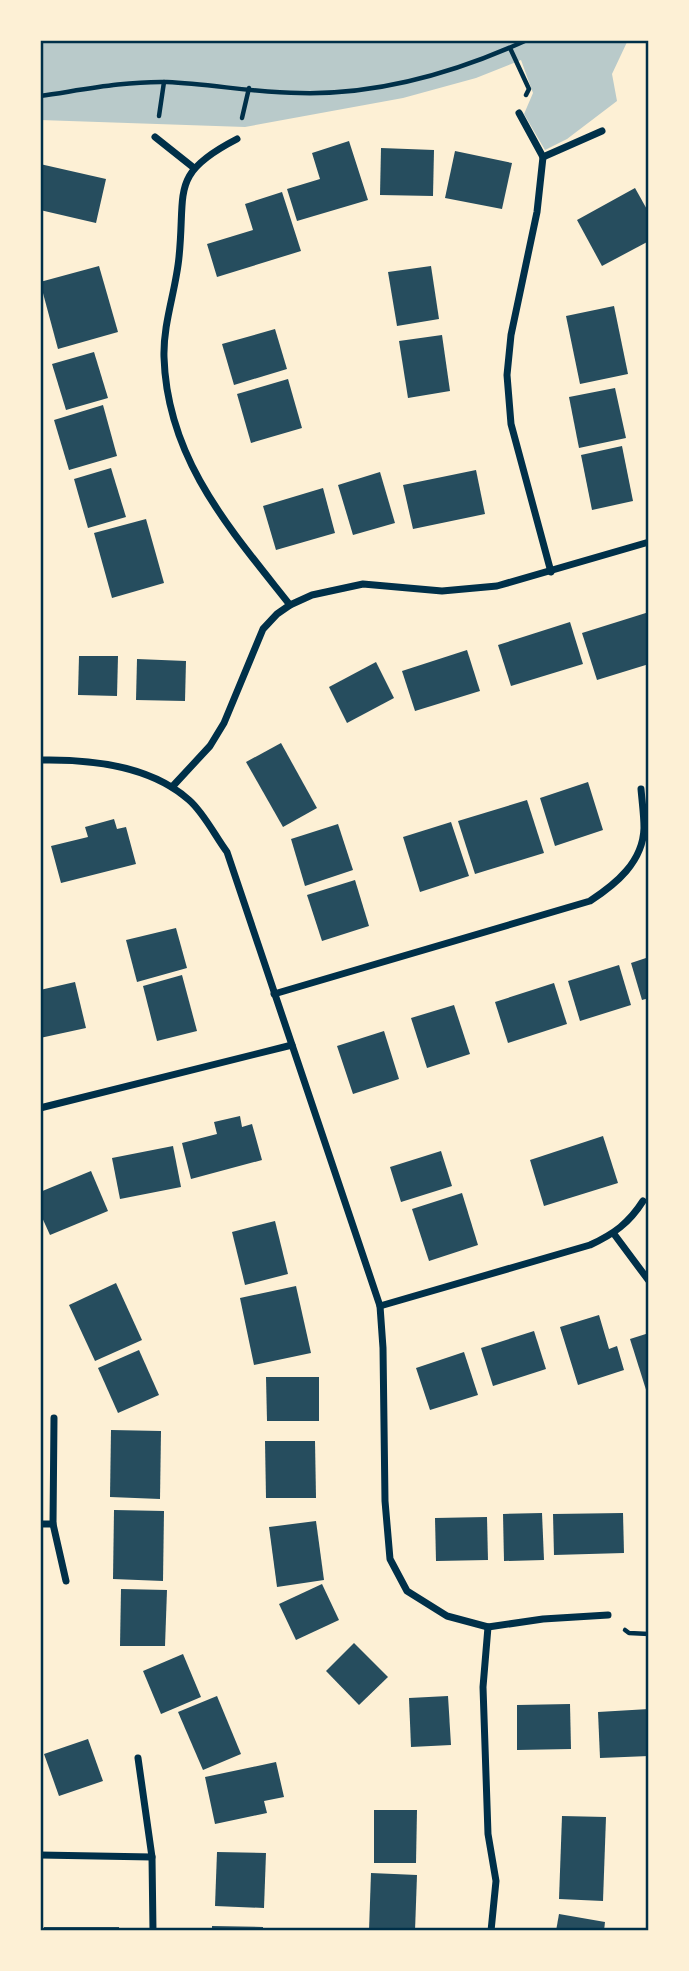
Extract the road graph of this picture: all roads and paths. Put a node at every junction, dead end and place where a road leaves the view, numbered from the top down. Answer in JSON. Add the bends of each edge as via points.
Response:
{"nodes":[{"id":1,"x":527,"y":40,"type":"edge"},
{"id":2,"x":510,"y":47,"type":"junction"},
{"id":3,"x":164,"y":82,"type":"junction"},
{"id":4,"x":249,"y":88,"type":"junction"},
{"id":5,"x":40,"y":96,"type":"edge"},
{"id":6,"x":519,"y":113,"type":"joint"},
{"id":7,"x":602,"y":131,"type":"dead end"},
{"id":8,"x":155,"y":138,"type":"joint"},
{"id":9,"x":237,"y":139,"type":"joint"},
{"id":10,"x":543,"y":157,"type":"junction"},
{"id":11,"x":194,"y":168,"type":"junction"},
{"id":12,"x":649,"y":542,"type":"edge"},
{"id":13,"x":551,"y":572,"type":"junction"},
{"id":14,"x":290,"y":605,"type":"junction"},
{"id":15,"x":40,"y":760,"type":"edge"},
{"id":16,"x":172,"y":787,"type":"junction"},
{"id":17,"x":641,"y":789,"type":"dead end"},
{"id":18,"x":274,"y":994,"type":"junction"},
{"id":19,"x":292,"y":1045,"type":"junction"},
{"id":20,"x":40,"y":1108,"type":"edge"},
{"id":21,"x":643,"y":1201,"type":"dead end"},
{"id":22,"x":614,"y":1234,"type":"junction"},
{"id":23,"x":649,"y":1281,"type":"edge"},
{"id":24,"x":380,"y":1306,"type":"junction"},
{"id":25,"x":54,"y":1418,"type":"dead end"},
{"id":26,"x":40,"y":1524,"type":"edge"},
{"id":27,"x":54,"y":1524,"type":"junction"},
{"id":28,"x":66,"y":1581,"type":"dead end"},
{"id":29,"x":608,"y":1615,"type":"dead end"},
{"id":30,"x":488,"y":1627,"type":"junction"},
{"id":31,"x":138,"y":1758,"type":"dead end"},
{"id":32,"x":40,"y":1855,"type":"edge"},
{"id":33,"x":152,"y":1857,"type":"junction"},
{"id":34,"x":153,"y":1931,"type":"edge"},
{"id":35,"x":491,"y":1931,"type":"edge"}],
"edges":[{"from":1,"to":2,"type":"path"},
{"from":2,"to":4,"type":"path","via":[[424,78],[378,86],[300,93]]},
{"from":2,"to":6,"type":"path","via":[[529,89]]},
{"from":3,"to":4,"type":"path"},
{"from":3,"to":5,"type":"path"},
{"from":3,"to":8,"type":"path"},
{"from":4,"to":9,"type":"path"},
{"from":6,"to":10,"type":"street"},
{"from":7,"to":10,"type":"street"},
{"from":8,"to":11,"type":"street"},
{"from":9,"to":11,"type":"street","via":[[211,152]]},
{"from":10,"to":13,"type":"street","via":[[507,375],[511,424]]},
{"from":11,"to":14,"type":"street","via":[[186,179],[182,202],[177,277],[164,356],[170,400],[184,452],[216,511]]},
{"from":12,"to":13,"type":"street"},
{"from":13,"to":14,"type":"street","via":[[496,586],[442,591],[363,584],[312,595]]},
{"from":14,"to":16,"type":"street","via":[[263,629],[224,723]]},
{"from":15,"to":16,"type":"street","via":[[80,760],[137,772]]},
{"from":16,"to":18,"type":"street","via":[[191,801],[227,852]]},
{"from":17,"to":18,"type":"street","via":[[644,830],[634,862],[615,885],[590,901]]},
{"from":18,"to":19,"type":"street"},
{"from":19,"to":20,"type":"street"},
{"from":19,"to":24,"type":"street"},
{"from":21,"to":22,"type":"street"},
{"from":22,"to":23,"type":"street"},
{"from":22,"to":24,"type":"street"},
{"from":24,"to":30,"type":"street","via":[[390,1559],[407,1591],[447,1616]]},
{"from":25,"to":27,"type":"street"},
{"from":26,"to":27,"type":"street"},
{"from":27,"to":28,"type":"street"},
{"from":29,"to":30,"type":"street"},
{"from":30,"to":35,"type":"street","via":[[482,1687],[488,1834],[496,1881]]},
{"from":31,"to":33,"type":"street"},
{"from":32,"to":33,"type":"street"},
{"from":33,"to":34,"type":"street"}]}
